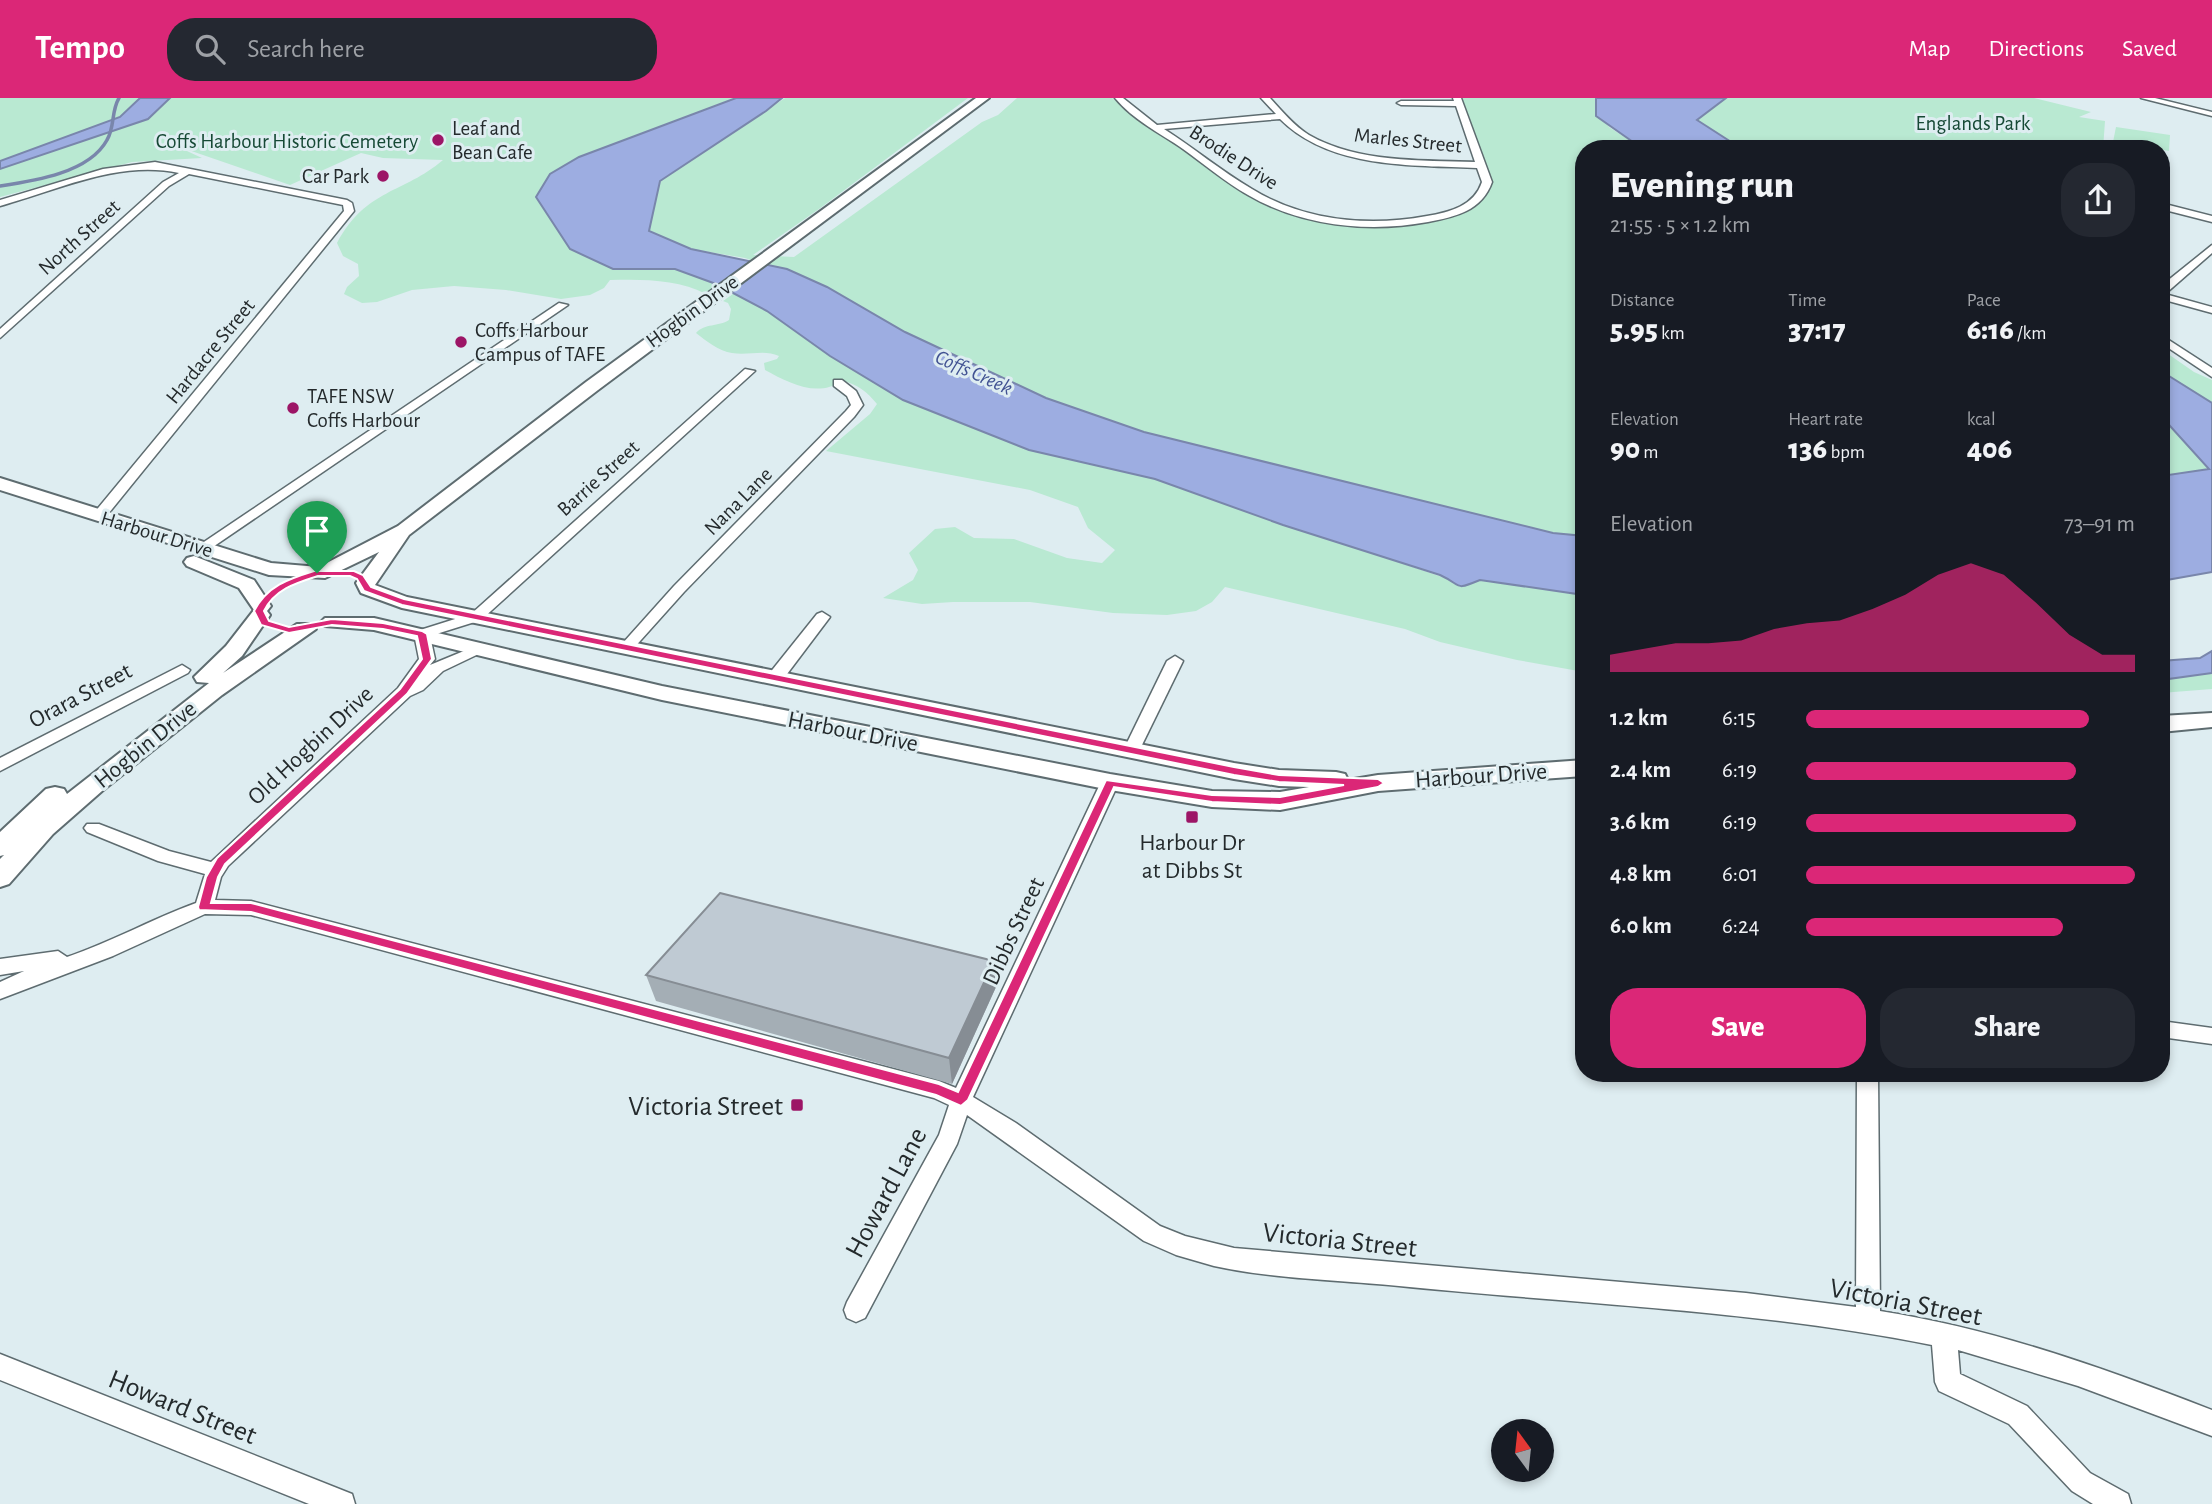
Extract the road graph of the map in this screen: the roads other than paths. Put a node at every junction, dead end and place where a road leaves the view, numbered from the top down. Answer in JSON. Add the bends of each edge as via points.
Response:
{"nodes":[{"id":1,"x":983,"y":98,"type":"edge"},
{"id":2,"x":1119,"y":98,"type":"edge"},
{"id":3,"x":1265,"y":98,"type":"edge"},
{"id":4,"x":2145,"y":98,"type":"edge"},
{"id":5,"x":1458,"y":101,"type":"edge"},
{"id":6,"x":1401,"y":103,"type":"dead end"},
{"id":7,"x":2212,"y":114,"type":"edge"},
{"id":8,"x":1283,"y":117,"type":"junction"},
{"id":9,"x":1158,"y":127,"type":"junction"},
{"id":10,"x":1481,"y":165,"type":"junction"},
{"id":11,"x":187,"y":172,"type":"junction"},
{"id":12,"x":0,"y":203,"type":"edge"},
{"id":13,"x":2170,"y":208,"type":"edge"},
{"id":14,"x":2212,"y":219,"type":"edge"},
{"id":15,"x":2212,"y":248,"type":"edge"},
{"id":16,"x":2170,"y":286,"type":"edge"},
{"id":17,"x":2170,"y":297,"type":"edge"},
{"id":18,"x":563,"y":305,"type":"dead end"},
{"id":19,"x":2212,"y":310,"type":"edge"},
{"id":20,"x":0,"y":335,"type":"edge"},
{"id":21,"x":2170,"y":344,"type":"edge"},
{"id":22,"x":749,"y":371,"type":"dead end"},
{"id":23,"x":2212,"y":373,"type":"edge"},
{"id":24,"x":838,"y":383,"type":"dead end"},
{"id":25,"x":0,"y":484,"type":"edge"},
{"id":26,"x":0,"y":497,"type":"edge"},
{"id":27,"x":99,"y":516,"type":"junction"},
{"id":28,"x":405,"y":530,"type":"junction"},
{"id":29,"x":202,"y":548,"type":"junction"},
{"id":30,"x":321,"y":573,"type":"junction"},
{"id":31,"x":367,"y":586,"type":"junction"},
{"id":32,"x":260,"y":610,"type":"junction"},
{"id":33,"x":476,"y":617,"type":"junction"},
{"id":34,"x":822,"y":617,"type":"dead end"},
{"id":35,"x":332,"y":622,"type":"junction"},
{"id":36,"x":306,"y":629,"type":"junction"},
{"id":37,"x":422,"y":634,"type":"junction"},
{"id":38,"x":627,"y":647,"type":"junction"},
{"id":39,"x":481,"y":649,"type":"junction"},
{"id":40,"x":1175,"y":661,"type":"dead end"},
{"id":41,"x":182,"y":670,"type":"dead end"},
{"id":42,"x":775,"y":678,"type":"junction"},
{"id":43,"x":404,"y":692,"type":"junction"},
{"id":44,"x":2212,"y":720,"type":"edge"},
{"id":45,"x":2170,"y":723,"type":"edge"},
{"id":46,"x":1131,"y":751,"type":"junction"},
{"id":47,"x":0,"y":765,"type":"edge"},
{"id":48,"x":1575,"y":769,"type":"edge"},
{"id":49,"x":1110,"y":782,"type":"junction"},
{"id":50,"x":1378,"y":783,"type":"junction"},
{"id":51,"x":93,"y":828,"type":"dead end"},
{"id":52,"x":0,"y":847,"type":"edge"},
{"id":53,"x":215,"y":870,"type":"junction"},
{"id":54,"x":0,"y":877,"type":"edge"},
{"id":55,"x":204,"y":907,"type":"junction"},
{"id":56,"x":106,"y":951,"type":"junction"},
{"id":57,"x":0,"y":967,"type":"edge"},
{"id":58,"x":0,"y":991,"type":"edge"},
{"id":59,"x":2170,"y":1029,"type":"edge"},
{"id":60,"x":2212,"y":1036,"type":"edge"},
{"id":61,"x":1868,"y":1082,"type":"edge"},
{"id":62,"x":961,"y":1100,"type":"junction"},
{"id":63,"x":856,"y":1310,"type":"dead end"},
{"id":64,"x":1868,"y":1320,"type":"junction"},
{"id":65,"x":1944,"y":1335,"type":"junction"},
{"id":66,"x":0,"y":1367,"type":"edge"},
{"id":67,"x":2212,"y":1423,"type":"edge"},
{"id":68,"x":342,"y":1504,"type":"edge"},
{"id":69,"x":2118,"y":1504,"type":"edge"}],
"edges":[{"from":1,"to":28,"type":"street","name":"Hogbin Drive","via":[[701,304]]},
{"from":2,"to":9,"type":"street","name":"Brodie Drive"},
{"from":3,"to":8,"type":"street","name":"Marles Street"},
{"from":4,"to":7,"type":"street"},
{"from":5,"to":6,"type":"street"},
{"from":5,"to":10,"type":"street","name":"Brodie Drive"},
{"from":8,"to":9,"type":"street"},
{"from":8,"to":10,"type":"street","name":"Marles Street","via":[[1305,136],[1354,153]]},
{"from":9,"to":10,"type":"street","name":"Brodie Drive","via":[[1260,199],[1332,220],[1388,223],[1455,214],[1476,203],[1485,192]]},
{"from":11,"to":12,"type":"street","via":[[155,164],[133,166]]},
{"from":11,"to":20,"type":"street","name":"North Street","via":[[166,184]]},
{"from":11,"to":27,"type":"street","name":"Hardacre Street","via":[[347,203],[349,211]]},
{"from":13,"to":14,"type":"street"},
{"from":15,"to":16,"type":"street"},
{"from":17,"to":19,"type":"street"},
{"from":18,"to":29,"type":"street"},
{"from":21,"to":23,"type":"street"},
{"from":22,"to":33,"type":"street","name":"Barrie Street"},
{"from":24,"to":38,"type":"street","name":"Nana Lane","via":[[857,405],[850,414]]},
{"from":25,"to":27,"type":"street","name":"Harbour Drive"},
{"from":26,"to":32,"type":"street","name":"Harbour Drive","via":[[223,572],[247,584]]},
{"from":27,"to":29,"type":"street","name":"Harbour Drive"},
{"from":28,"to":30,"type":"street","name":"Hogbin Drive"},
{"from":28,"to":31,"type":"street","name":"Hogbin Drive"},
{"from":29,"to":30,"type":"street","name":"Harbour Drive","via":[[269,569]]},
{"from":30,"to":31,"type":"street","name":"Harbour Drive","via":[[351,573]]},
{"from":30,"to":32,"type":"street","name":"Hogbin Drive","via":[[276,589]]},
{"from":31,"to":33,"type":"street","name":"Harbour Drive","via":[[402,602]]},
{"from":31,"to":35,"type":"street","name":"Hogbin Drive","via":[[358,606]]},
{"from":32,"to":36,"type":"street","via":[[264,622],[274,628]]},
{"from":32,"to":52,"type":"street","name":"Hogbin Drive","via":[[247,635],[220,666],[54,796]]},
{"from":33,"to":37,"type":"street"},
{"from":33,"to":38,"type":"street","name":"Harbour Drive"},
{"from":34,"to":42,"type":"street"},
{"from":35,"to":36,"type":"street"},
{"from":35,"to":37,"type":"street","name":"Harbour Drive","via":[[374,624]]},
{"from":36,"to":54,"type":"street","name":"Hogbin Drive","via":[[239,670],[118,765],[43,828]]},
{"from":37,"to":39,"type":"street","name":"Harbour Drive"},
{"from":37,"to":43,"type":"street","via":[[427,659]]},
{"from":38,"to":42,"type":"street","name":"Harbour Drive"},
{"from":39,"to":43,"type":"street","name":"Old Hogbin Drive","via":[[437,668]]},
{"from":39,"to":49,"type":"street","name":"Harbour Drive","via":[[676,696]]},
{"from":40,"to":46,"type":"street"},
{"from":41,"to":47,"type":"street","name":"Orara Street"},
{"from":42,"to":46,"type":"street","name":"Harbour Drive"},
{"from":43,"to":53,"type":"street","name":"Old Hogbin Drive"},
{"from":44,"to":45,"type":"street"},
{"from":46,"to":50,"type":"street","name":"Harbour Drive","via":[[1279,778]]},
{"from":48,"to":50,"type":"street","name":"Harbour Drive"},
{"from":49,"to":50,"type":"street","name":"Harbour Drive","via":[[1212,799],[1280,801]]},
{"from":49,"to":62,"type":"street","name":"Dibbs Street"},
{"from":51,"to":53,"type":"street"},
{"from":53,"to":55,"type":"street","name":"Old Hogbin Drive"},
{"from":55,"to":56,"type":"street","name":"Victoria Street"},
{"from":55,"to":62,"type":"street","name":"Victoria Street","via":[[251,908],[912,1083]]},
{"from":56,"to":57,"type":"street","name":"Victoria Street"},
{"from":56,"to":58,"type":"street","name":"Victoria Street"},
{"from":59,"to":60,"type":"street"},
{"from":61,"to":64,"type":"street"},
{"from":62,"to":63,"type":"street","name":"Howard Lane","via":[[949,1137]]},
{"from":62,"to":64,"type":"street","name":"Victoria Street","via":[[1155,1235],[1199,1252]]},
{"from":64,"to":65,"type":"street","name":"Victoria Street"},
{"from":65,"to":67,"type":"street","name":"Victoria Street","via":[[2133,1392]]},
{"from":65,"to":69,"type":"street","via":[[1948,1382],[2018,1415],[2081,1482]]},
{"from":66,"to":68,"type":"street","name":"Howard Street"}]}
